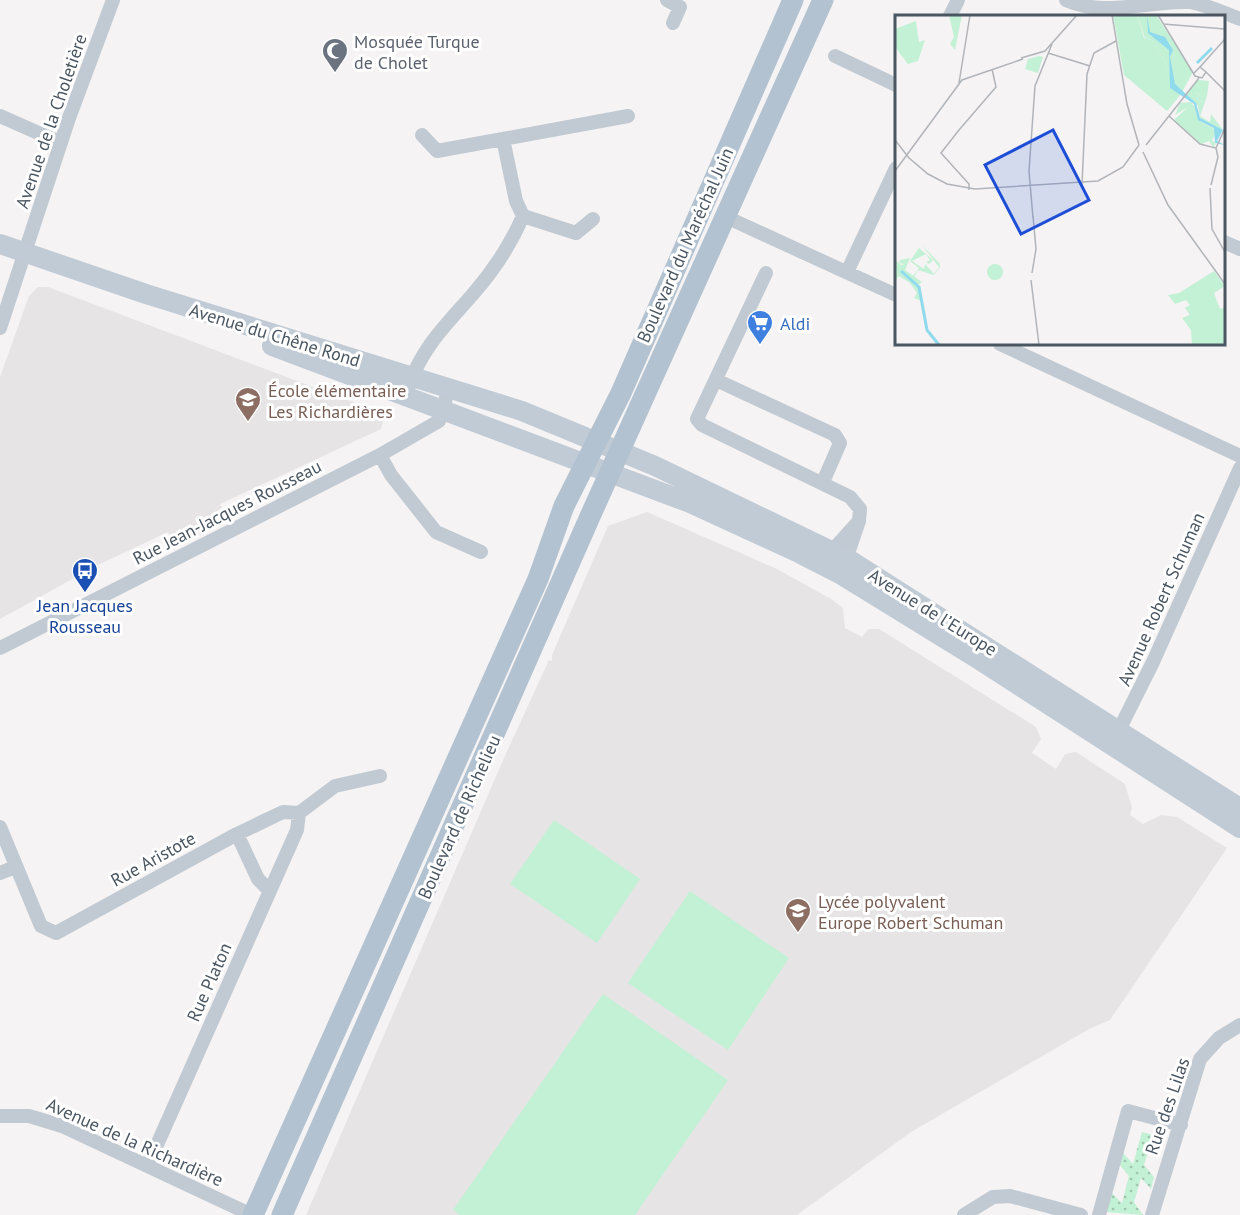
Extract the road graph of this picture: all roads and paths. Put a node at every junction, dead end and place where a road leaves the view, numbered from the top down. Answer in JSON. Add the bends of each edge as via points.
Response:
{"nodes":[{"id":1,"x":113,"y":0,"type":"edge"},
{"id":2,"x":667,"y":0,"type":"edge"},
{"id":3,"x":793,"y":0,"type":"edge"},
{"id":4,"x":823,"y":0,"type":"edge"},
{"id":5,"x":958,"y":0,"type":"edge"},
{"id":6,"x":1066,"y":0,"type":"edge"},
{"id":7,"x":1104,"y":9,"type":"edge"},
{"id":8,"x":950,"y":15,"type":"edge"},
{"id":9,"x":1240,"y":19,"type":"edge"},
{"id":10,"x":673,"y":23,"type":"dead end"},
{"id":11,"x":835,"y":56,"type":"dead end"},
{"id":12,"x":895,"y":83,"type":"edge"},
{"id":13,"x":0,"y":116,"type":"edge"},
{"id":14,"x":628,"y":116,"type":"dead end"},
{"id":15,"x":422,"y":135,"type":"dead end"},
{"id":16,"x":503,"y":139,"type":"junction"},
{"id":17,"x":61,"y":143,"type":"junction"},
{"id":18,"x":895,"y":172,"type":"edge"},
{"id":19,"x":523,"y":216,"type":"junction"},
{"id":20,"x":726,"y":217,"type":"junction"},
{"id":21,"x":593,"y":219,"type":"dead end"},
{"id":22,"x":1225,"y":242,"type":"edge"},
{"id":23,"x":0,"y":244,"type":"edge"},
{"id":24,"x":1240,"y":249,"type":"edge"},
{"id":25,"x":25,"y":253,"type":"junction"},
{"id":26,"x":847,"y":272,"type":"junction"},
{"id":27,"x":766,"y":273,"type":"dead end"},
{"id":28,"x":146,"y":294,"type":"junction"},
{"id":29,"x":895,"y":295,"type":"edge"},
{"id":30,"x":0,"y":328,"type":"edge"},
{"id":31,"x":1002,"y":345,"type":"edge"},
{"id":32,"x":412,"y":377,"type":"junction"},
{"id":33,"x":716,"y":380,"type":"junction"},
{"id":34,"x":449,"y":388,"type":"junction"},
{"id":35,"x":405,"y":397,"type":"junction"},
{"id":36,"x":443,"y":411,"type":"junction"},
{"id":37,"x":635,"y":419,"type":"joint"},
{"id":38,"x":608,"y":447,"type":"junction"},
{"id":39,"x":380,"y":455,"type":"junction"},
{"id":40,"x":1240,"y":456,"type":"edge"},
{"id":41,"x":1240,"y":468,"type":"edge"},
{"id":42,"x":597,"y":469,"type":"junction"},
{"id":43,"x":824,"y":482,"type":"junction"},
{"id":44,"x":644,"y":487,"type":"joint"},
{"id":45,"x":481,"y":552,"type":"dead end"},
{"id":46,"x":799,"y":553,"type":"junction"},
{"id":47,"x":840,"y":555,"type":"junction"},
{"id":48,"x":0,"y":648,"type":"edge"},
{"id":49,"x":1115,"y":738,"type":"junction"},
{"id":50,"x":380,"y":776,"type":"dead end"},
{"id":51,"x":1240,"y":808,"type":"edge"},
{"id":52,"x":299,"y":813,"type":"junction"},
{"id":53,"x":0,"y":827,"type":"edge"},
{"id":54,"x":1240,"y":828,"type":"edge"},
{"id":55,"x":237,"y":834,"type":"junction"},
{"id":56,"x":15,"y":867,"type":"junction"},
{"id":57,"x":0,"y":873,"type":"edge"},
{"id":58,"x":270,"y":890,"type":"junction"},
{"id":59,"x":1240,"y":1025,"type":"edge"},
{"id":60,"x":0,"y":1116,"type":"edge"},
{"id":61,"x":1181,"y":1125,"type":"junction"},
{"id":62,"x":148,"y":1165,"type":"junction"},
{"id":63,"x":253,"y":1215,"type":"edge"},
{"id":64,"x":282,"y":1215,"type":"edge"},
{"id":65,"x":964,"y":1215,"type":"edge"},
{"id":66,"x":1081,"y":1215,"type":"edge"},
{"id":67,"x":1098,"y":1215,"type":"edge"},
{"id":68,"x":1152,"y":1215,"type":"edge"}],
"edges":[{"from":1,"to":17,"type":"street","name":"Avenue de la Choletière"},
{"from":2,"to":10,"type":"street","via":[[680,7]]},
{"from":3,"to":38,"type":"main road","name":"Boulevard du Maréchal Juin","via":[[621,393]]},
{"from":4,"to":20,"type":"main road","name":"Boulevard du Maréchal Juin"},
{"from":5,"to":8,"type":"street"},
{"from":6,"to":7,"type":"street","via":[[1082,7]]},
{"from":7,"to":9,"type":"street","via":[[1192,2]]},
{"from":11,"to":12,"type":"street"},
{"from":13,"to":17,"type":"street"},
{"from":14,"to":16,"type":"street"},
{"from":15,"to":16,"type":"street","via":[[437,151]]},
{"from":16,"to":19,"type":"street","via":[[516,201]]},
{"from":17,"to":25,"type":"street","name":"Avenue de la Choletière"},
{"from":18,"to":26,"type":"street"},
{"from":19,"to":21,"type":"street","via":[[576,233]]},
{"from":19,"to":32,"type":"street","via":[[514,238],[420,357]]},
{"from":20,"to":26,"type":"street"},
{"from":20,"to":37,"type":"main road","name":"Boulevard du Maréchal Juin"},
{"from":22,"to":24,"type":"street"},
{"from":23,"to":25,"type":"main road","name":"Avenue du Chêne Rond"},
{"from":25,"to":28,"type":"main road","name":"Avenue du Chêne Rond"},
{"from":25,"to":30,"type":"street","name":"Avenue de la Choletière"},
{"from":26,"to":29,"type":"street"},
{"from":27,"to":33,"type":"street"},
{"from":28,"to":32,"type":"main road","name":"Avenue du Chêne Rond"},
{"from":28,"to":35,"type":"main road","name":"Avenue du Chêne Rond"},
{"from":31,"to":40,"type":"street"},
{"from":32,"to":34,"type":"main road","name":"Avenue du Chêne Rond"},
{"from":32,"to":35,"type":"street"},
{"from":33,"to":43,"type":"street","via":[[835,435],[840,443]]},
{"from":33,"to":43,"type":"street","via":[[697,419],[702,425]]},
{"from":34,"to":36,"type":"street"},
{"from":34,"to":38,"type":"main road","name":"Avenue du Chêne Rond","via":[[522,411]]},
{"from":35,"to":36,"type":"main road","name":"Avenue du Chêne Rond"},
{"from":36,"to":39,"type":"street","name":"Rue Jean-Jacques Rousseau","via":[[440,421]]},
{"from":36,"to":42,"type":"main road","name":"Avenue du Chêne Rond"},
{"from":37,"to":38,"type":"main road","name":"Boulevard de Richelieu"},
{"from":38,"to":42,"type":"main road","name":"Boulevard de Richelieu"},
{"from":38,"to":47,"type":"main road","name":"Avenue de l’Europe"},
{"from":39,"to":45,"type":"street","via":[[436,532]]},
{"from":39,"to":48,"type":"street","name":"Rue Jean-Jacques Rousseau"},
{"from":41,"to":49,"type":"street","name":"Avenue Robert Schuman"},
{"from":42,"to":44,"type":"main road","name":"Avenue du Chêne Rond"},
{"from":42,"to":63,"type":"main road","name":"Boulevard de Richelieu","via":[[573,489],[538,579]]},
{"from":42,"to":64,"type":"main road","name":"Boulevard de Richelieu"},
{"from":43,"to":47,"type":"street","via":[[850,497],[860,509],[860,521]]},
{"from":44,"to":46,"type":"main road","name":"Avenue de l’Europe","via":[[690,503]]},
{"from":46,"to":47,"type":"street","via":[[814,552],[844,565]]},
{"from":46,"to":49,"type":"main road","name":"Avenue de l’Europe"},
{"from":47,"to":49,"type":"main road","name":"Avenue de l’Europe"},
{"from":49,"to":51,"type":"main road","name":"Avenue de l’Europe"},
{"from":49,"to":54,"type":"main road","name":"Avenue de l’Europe"},
{"from":50,"to":52,"type":"street","name":"Rue Aristote","via":[[335,786]]},
{"from":52,"to":55,"type":"street","name":"Rue Aristote","via":[[283,812]]},
{"from":52,"to":58,"type":"street","name":"Rue Platon","via":[[297,830]]},
{"from":53,"to":56,"type":"street","name":"Rue Aristote"},
{"from":55,"to":56,"type":"street","name":"Rue Aristote","via":[[56,933],[41,926]]},
{"from":55,"to":58,"type":"street","via":[[258,879]]},
{"from":56,"to":57,"type":"street"},
{"from":58,"to":62,"type":"street","name":"Rue Platon"},
{"from":59,"to":61,"type":"street","name":"Rue des Lilas","via":[[1219,1038],[1200,1059]]},
{"from":60,"to":62,"type":"street","name":"Avenue de la Richardière","via":[[30,1116],[62,1126]]},
{"from":61,"to":67,"type":"street","via":[[1128,1111]]},
{"from":61,"to":68,"type":"street","name":"Rue des Lilas"},
{"from":62,"to":63,"type":"street","name":"Avenue de la Richardière"},
{"from":65,"to":66,"type":"street","via":[[993,1197],[1010,1196]]}]}
